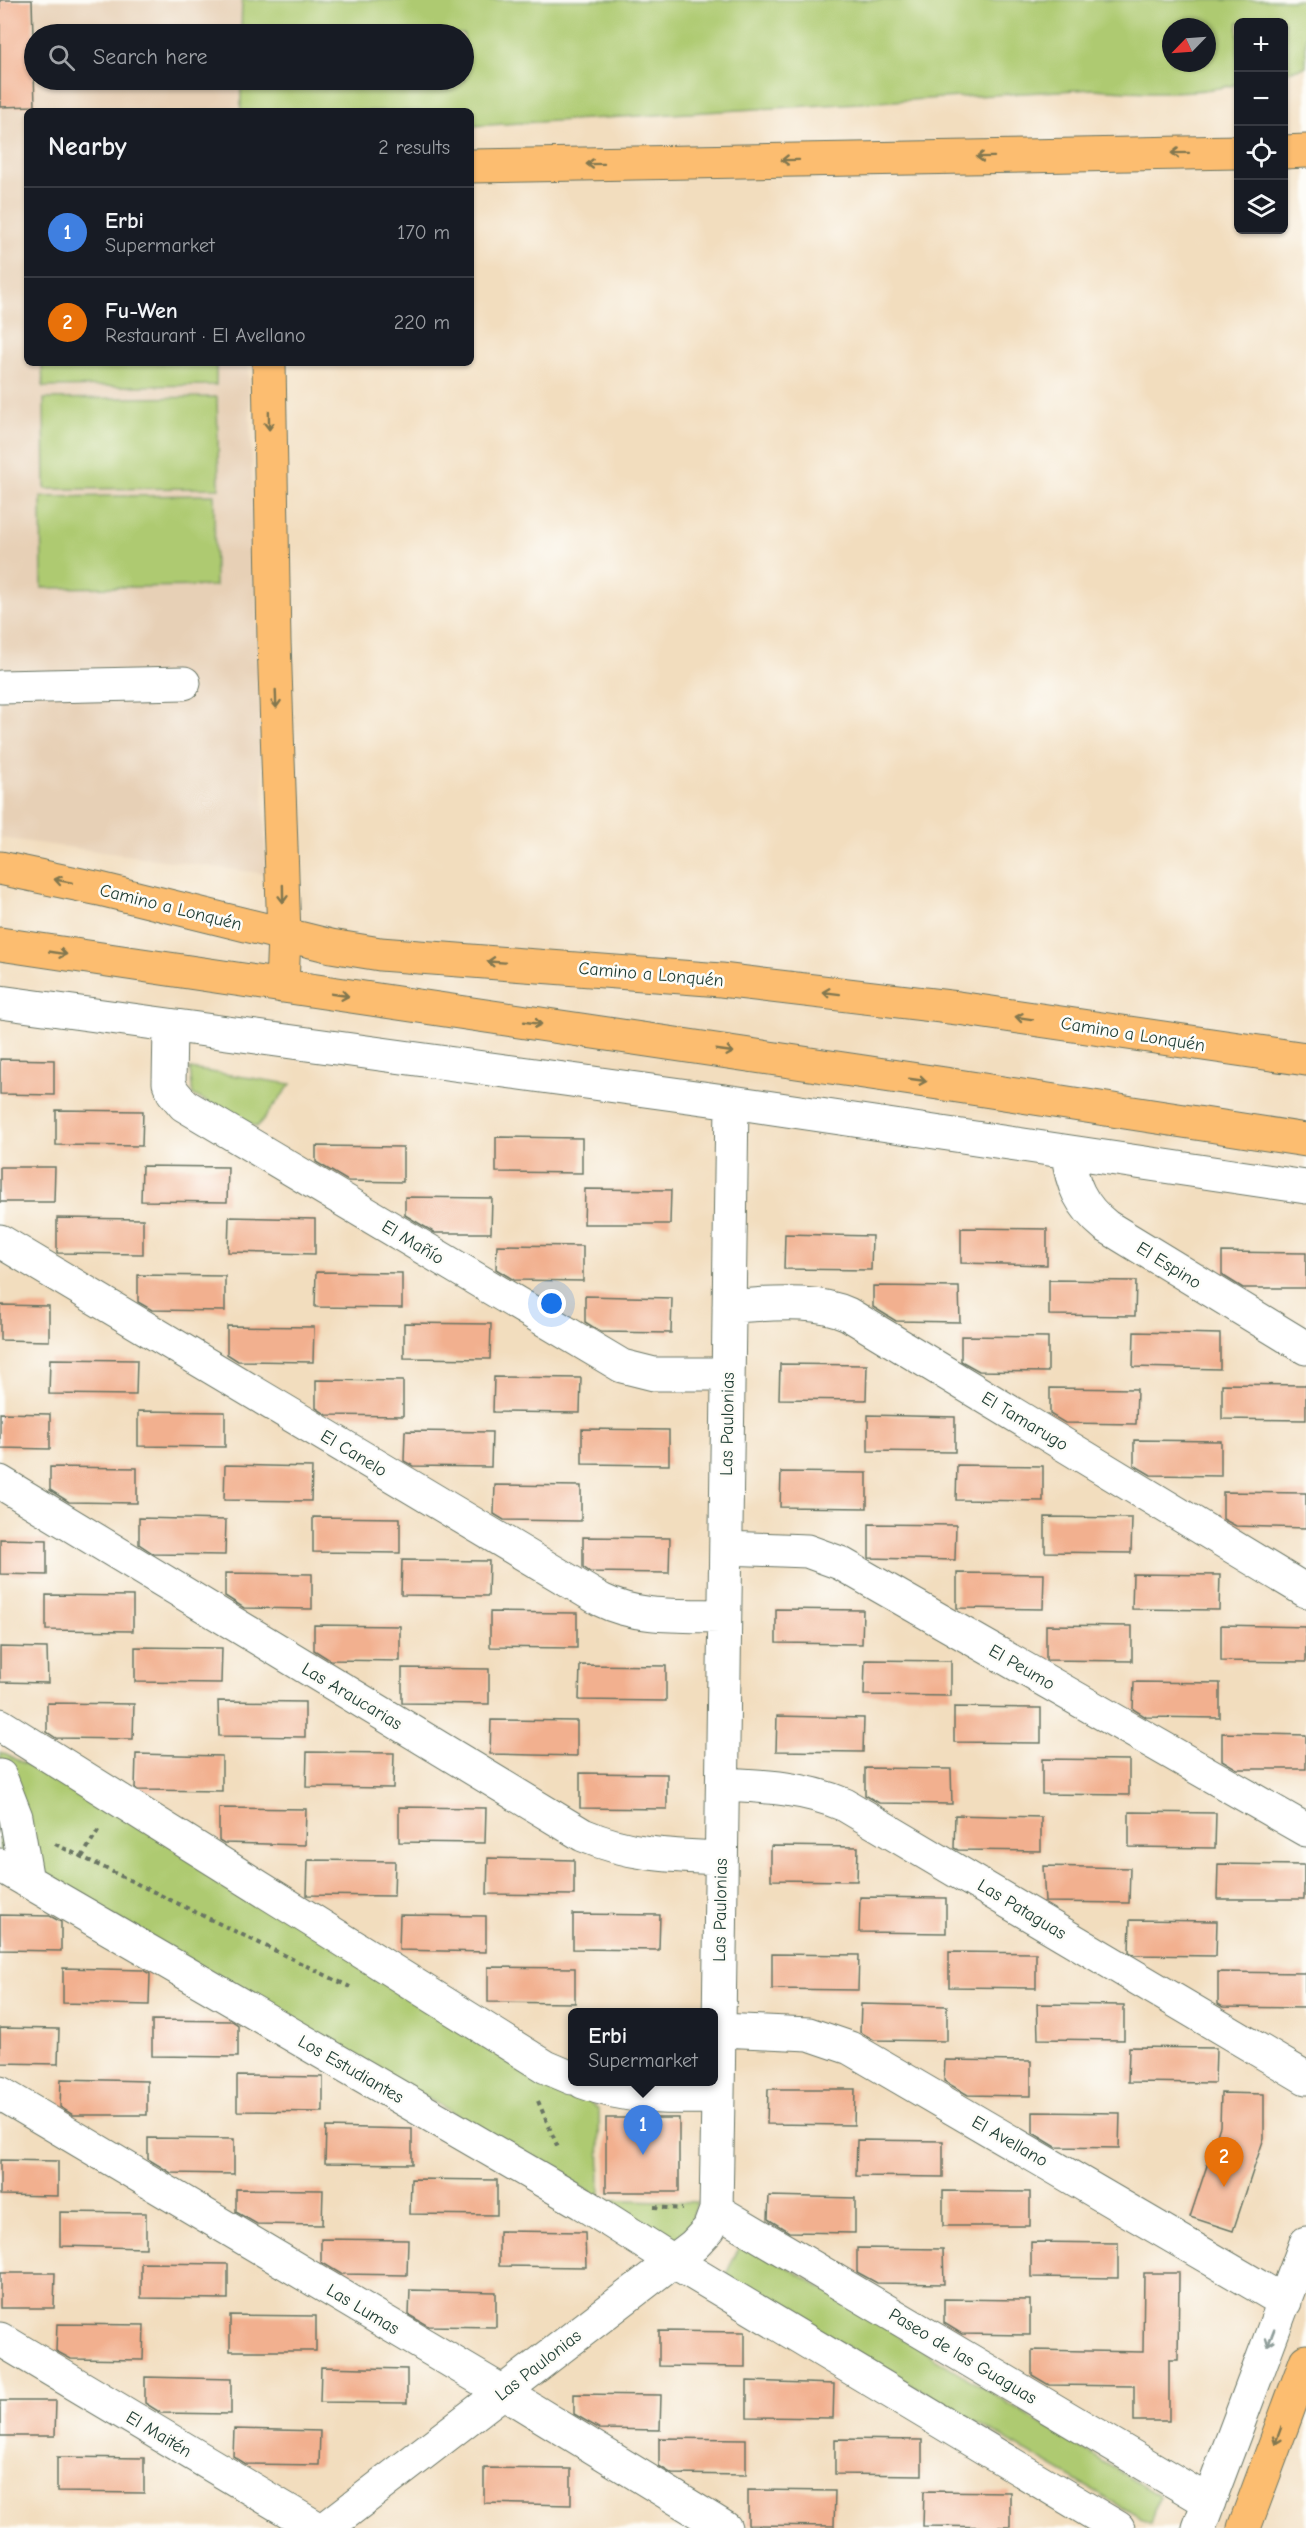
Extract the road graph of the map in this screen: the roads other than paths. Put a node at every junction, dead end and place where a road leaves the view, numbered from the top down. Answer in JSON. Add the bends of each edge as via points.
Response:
{"nodes":[{"id":1,"x":1306,"y":151,"type":"edge"},
{"id":2,"x":1234,"y":152,"type":"edge"},
{"id":3,"x":1288,"y":152,"type":"edge"},
{"id":4,"x":474,"y":166,"type":"edge"},
{"id":5,"x":269,"y":366,"type":"edge"},
{"id":6,"x":184,"y":683,"type":"dead end"},
{"id":7,"x":0,"y":687,"type":"edge"},
{"id":8,"x":0,"y":868,"type":"edge"},
{"id":9,"x":284,"y":935,"type":"junction"},
{"id":10,"x":0,"y":944,"type":"edge"},
{"id":11,"x":282,"y":986,"type":"junction"},
{"id":12,"x":0,"y":1002,"type":"edge"},
{"id":13,"x":170,"y":1027,"type":"junction"},
{"id":14,"x":1306,"y":1059,"type":"edge"},
{"id":15,"x":732,"y":1102,"type":"junction"},
{"id":16,"x":1306,"y":1140,"type":"edge"},
{"id":17,"x":1068,"y":1152,"type":"junction"},
{"id":18,"x":1306,"y":1187,"type":"edge"},
{"id":19,"x":0,"y":1241,"type":"edge"},
{"id":20,"x":729,"y":1306,"type":"junction"},
{"id":21,"x":1306,"y":1348,"type":"edge"},
{"id":22,"x":728,"y":1374,"type":"junction"},
{"id":23,"x":0,"y":1482,"type":"edge"},
{"id":24,"x":726,"y":1548,"type":"junction"},
{"id":25,"x":1306,"y":1590,"type":"edge"},
{"id":26,"x":724,"y":1616,"type":"junction"},
{"id":27,"x":0,"y":1725,"type":"edge"},
{"id":28,"x":0,"y":1776,"type":"edge"},
{"id":29,"x":723,"y":1784,"type":"junction"},
{"id":30,"x":1306,"y":1830,"type":"edge"},
{"id":31,"x":721,"y":1858,"type":"junction"},
{"id":32,"x":21,"y":1877,"type":"edge"},
{"id":33,"x":719,"y":2030,"type":"junction"},
{"id":34,"x":568,"y":2076,"type":"edge"},
{"id":35,"x":1306,"y":2078,"type":"edge"},
{"id":36,"x":594,"y":2086,"type":"edge"},
{"id":37,"x":0,"y":2093,"type":"edge"},
{"id":38,"x":718,"y":2097,"type":"junction"},
{"id":39,"x":716,"y":2210,"type":"junction"},
{"id":40,"x":1306,"y":2243,"type":"edge"},
{"id":41,"x":673,"y":2261,"type":"junction"},
{"id":42,"x":1285,"y":2302,"type":"junction"},
{"id":43,"x":0,"y":2339,"type":"edge"},
{"id":44,"x":1306,"y":2361,"type":"edge"},
{"id":45,"x":503,"y":2392,"type":"junction"},
{"id":46,"x":1204,"y":2515,"type":"edge"},
{"id":47,"x":317,"y":2528,"type":"edge"},
{"id":48,"x":326,"y":2528,"type":"edge"},
{"id":49,"x":725,"y":2528,"type":"edge"},
{"id":50,"x":1118,"y":2528,"type":"edge"},
{"id":51,"x":1244,"y":2528,"type":"edge"}],
"edges":[{"from":1,"to":3,"type":"main road"},
{"from":2,"to":4,"type":"main road","one_way":true},
{"from":5,"to":9,"type":"main road","one_way":true},
{"from":6,"to":7,"type":"street"},
{"from":9,"to":8,"type":"main road","name":"Camino a Lonquén","one_way":true},
{"from":9,"to":11,"type":"main road"},
{"from":14,"to":9,"type":"main road","name":"Camino a Lonquén","one_way":true,"via":[[946,1006],[721,980],[380,954]]},
{"from":10,"to":11,"type":"main road","one_way":true},
{"from":11,"to":16,"type":"main road","one_way":true},
{"from":12,"to":13,"type":"street"},
{"from":13,"to":15,"type":"street"},
{"from":13,"to":22,"type":"street","name":"El Mañío","via":[[169,1083],[184,1105],[622,1366],[654,1374]]},
{"from":15,"to":17,"type":"street"},
{"from":15,"to":20,"type":"street","name":"Las Paulonias"},
{"from":17,"to":18,"type":"street"},
{"from":17,"to":21,"type":"street","name":"El Espino","via":[[1075,1188],[1093,1215],[1106,1226]]},
{"from":19,"to":26,"type":"street","name":"El Canelo","via":[[601,1600],[648,1614]]},
{"from":20,"to":22,"type":"street","name":"Las Paulonias"},
{"from":20,"to":25,"type":"street","name":"El Tamarugo","via":[[807,1304],[828,1306],[848,1314]]},
{"from":22,"to":24,"type":"street","name":"Las Paulonias"},
{"from":23,"to":31,"type":"street","name":"Las Araucarias","via":[[583,1835],[625,1851]]},
{"from":24,"to":26,"type":"street","name":"Las Paulonias"},
{"from":24,"to":30,"type":"street","name":"El Peumo","via":[[807,1551],[840,1563]]},
{"from":26,"to":29,"type":"street","name":"Las Paulonias"},
{"from":27,"to":34,"type":"street","via":[[546,2067]]},
{"from":28,"to":32,"type":"street","via":[[16,1818]]},
{"from":29,"to":31,"type":"street","name":"Las Paulonias"},
{"from":29,"to":35,"type":"street","name":"Las Pataguas","via":[[799,1790],[845,1805]]},
{"from":31,"to":33,"type":"street","name":"Las Paulonias"},
{"from":32,"to":41,"type":"street","name":"Los Estudiantes","via":[[582,2203]]},
{"from":33,"to":38,"type":"street","name":"Las Paulonias"},
{"from":33,"to":42,"type":"street","name":"El Avellano","via":[[809,2034],[850,2048]]},
{"from":36,"to":38,"type":"street","via":[[653,2098]]},
{"from":37,"to":45,"type":"street","name":"Las Lumas"},
{"from":38,"to":39,"type":"street","name":"Las Paulonias"},
{"from":39,"to":41,"type":"street","name":"Las Paulonias","via":[[702,2238]]},
{"from":39,"to":46,"type":"street","name":"Paseo de las Guaguas"},
{"from":40,"to":42,"type":"street"},
{"from":41,"to":45,"type":"street","name":"Las Paulonias"},
{"from":41,"to":50,"type":"street"},
{"from":42,"to":46,"type":"street","one_way":true},
{"from":43,"to":47,"type":"street","name":"El Maitén"},
{"from":44,"to":51,"type":"main road","one_way":true},
{"from":45,"to":48,"type":"street","name":"Las Paulonias"},
{"from":45,"to":49,"type":"street","name":"Las Lumas"}]}
